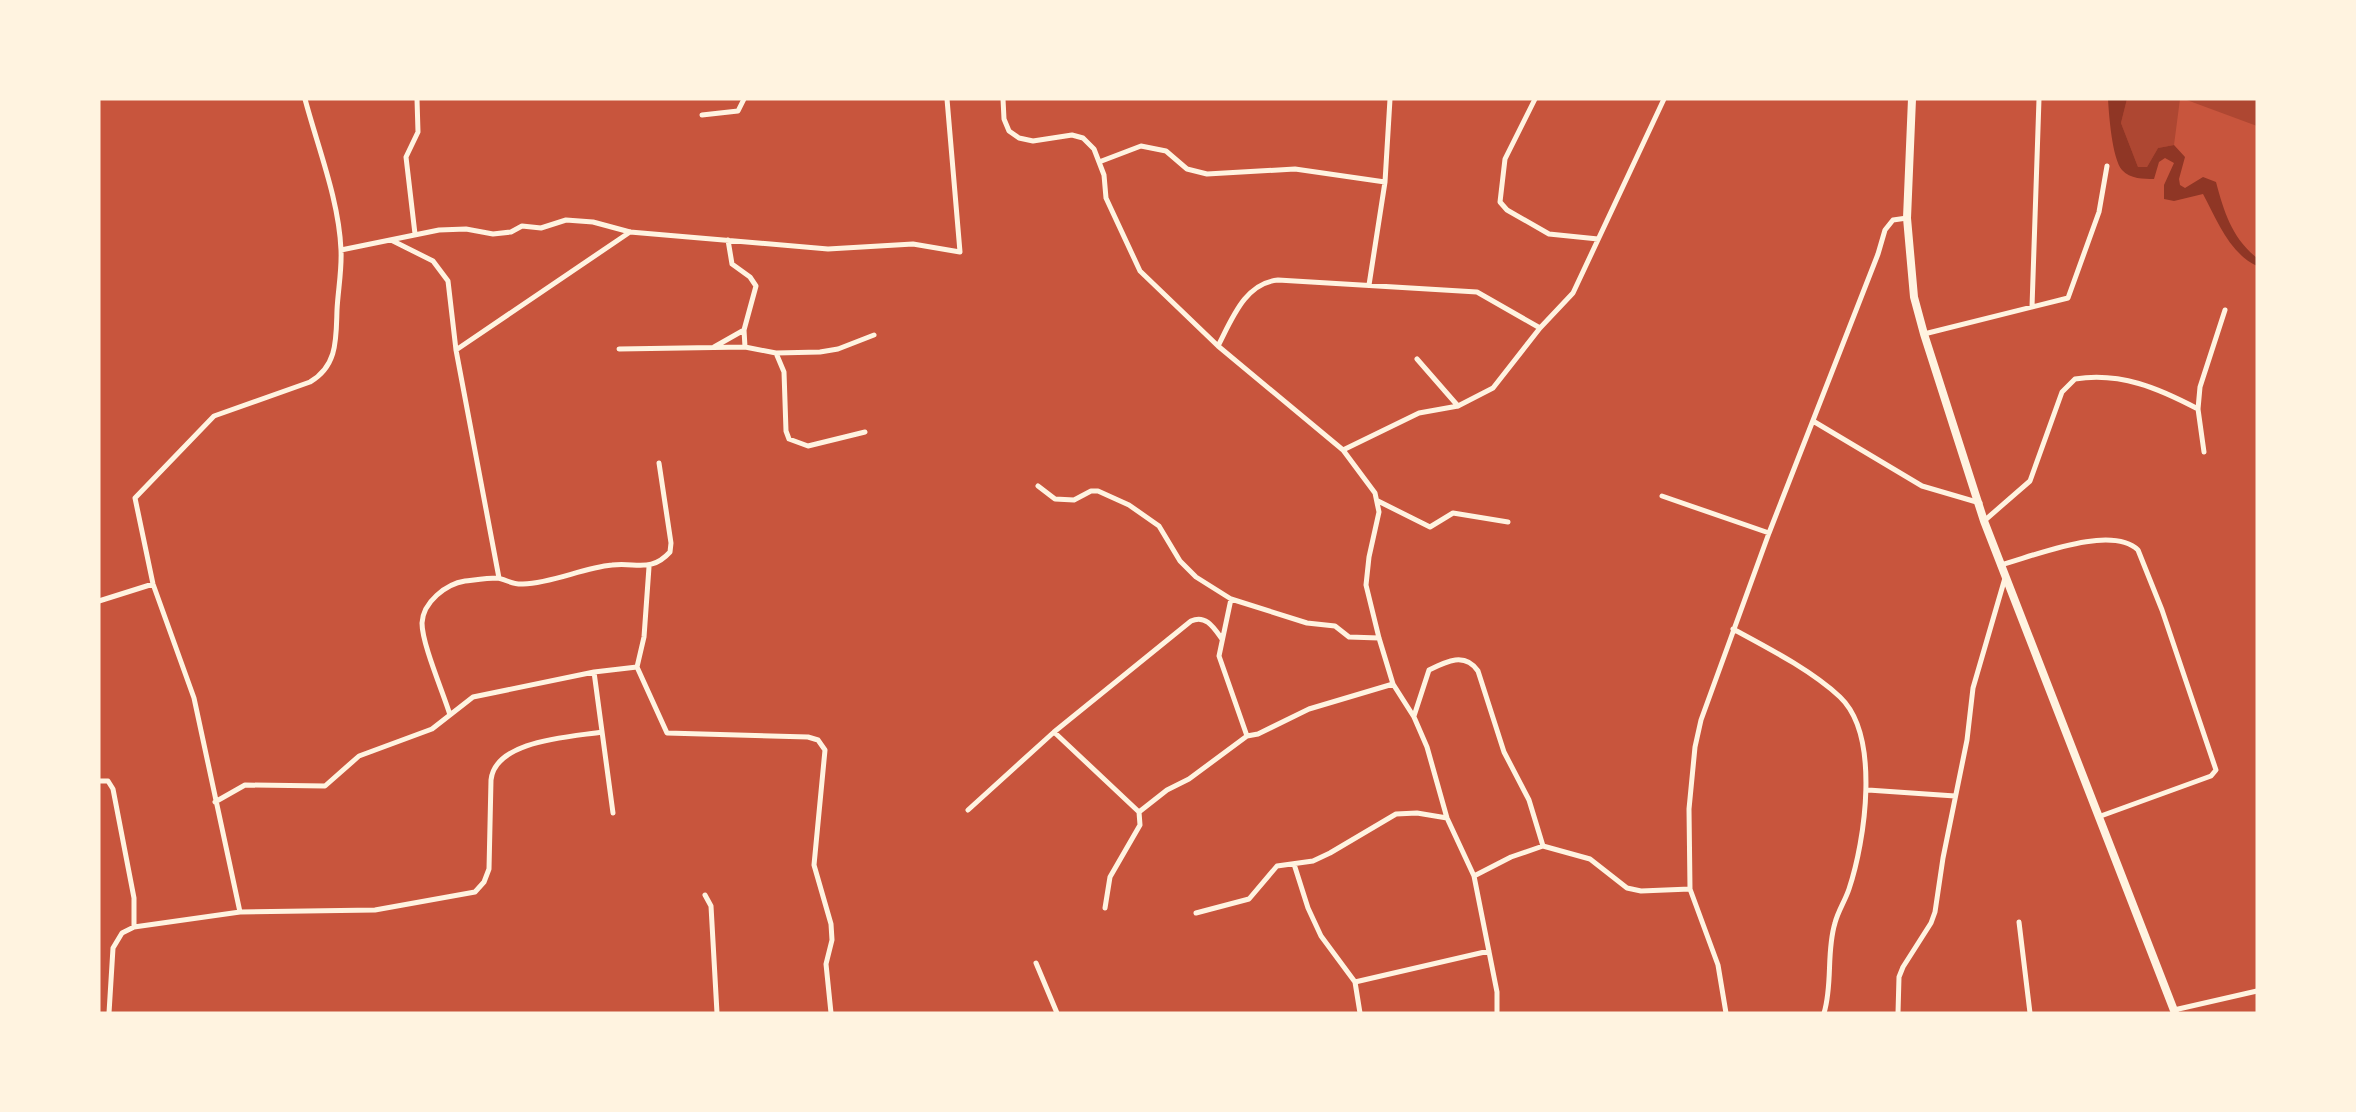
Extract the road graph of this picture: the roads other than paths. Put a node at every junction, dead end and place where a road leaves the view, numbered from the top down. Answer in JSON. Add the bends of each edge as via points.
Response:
{"nodes":[{"id":1,"x":305,"y":99,"type":"edge"},
{"id":2,"x":417,"y":99,"type":"edge"},
{"id":3,"x":744,"y":99,"type":"edge"},
{"id":4,"x":947,"y":99,"type":"edge"},
{"id":5,"x":1003,"y":99,"type":"edge"},
{"id":6,"x":1390,"y":99,"type":"edge"},
{"id":7,"x":1535,"y":99,"type":"edge"},
{"id":8,"x":1664,"y":99,"type":"edge"},
{"id":9,"x":1912,"y":99,"type":"edge"},
{"id":10,"x":2039,"y":99,"type":"edge"},
{"id":11,"x":702,"y":115,"type":"dead end"},
{"id":12,"x":1099,"y":162,"type":"junction"},
{"id":13,"x":2108,"y":166,"type":"dead end"},
{"id":14,"x":1384,"y":182,"type":"junction"},
{"id":15,"x":1907,"y":218,"type":"junction"},
{"id":16,"x":630,"y":232,"type":"junction"},
{"id":17,"x":415,"y":234,"type":"junction"},
{"id":18,"x":1598,"y":239,"type":"junction"},
{"id":19,"x":390,"y":240,"type":"junction"},
{"id":20,"x":728,"y":240,"type":"junction"},
{"id":21,"x":341,"y":250,"type":"junction"},
{"id":22,"x":1369,"y":285,"type":"junction"},
{"id":23,"x":2032,"y":307,"type":"junction"},
{"id":24,"x":2225,"y":310,"type":"dead end"},
{"id":25,"x":1540,"y":328,"type":"junction"},
{"id":26,"x":744,"y":330,"type":"junction"},
{"id":27,"x":1924,"y":334,"type":"junction"},
{"id":28,"x":874,"y":335,"type":"dead end"},
{"id":29,"x":1218,"y":346,"type":"junction"},
{"id":30,"x":745,"y":347,"type":"junction"},
{"id":31,"x":711,"y":348,"type":"junction"},
{"id":32,"x":619,"y":349,"type":"dead end"},
{"id":33,"x":456,"y":350,"type":"junction"},
{"id":34,"x":776,"y":354,"type":"junction"},
{"id":35,"x":1417,"y":358,"type":"dead end"},
{"id":36,"x":1458,"y":406,"type":"junction"},
{"id":37,"x":2198,"y":409,"type":"junction"},
{"id":38,"x":1813,"y":422,"type":"junction"},
{"id":39,"x":865,"y":432,"type":"dead end"},
{"id":40,"x":1343,"y":450,"type":"junction"},
{"id":41,"x":2204,"y":452,"type":"dead end"},
{"id":42,"x":659,"y":463,"type":"dead end"},
{"id":43,"x":1038,"y":486,"type":"dead end"},
{"id":44,"x":1662,"y":496,"type":"dead end"},
{"id":45,"x":1378,"y":501,"type":"junction"},
{"id":46,"x":1980,"y":503,"type":"junction"},
{"id":47,"x":1984,"y":521,"type":"junction"},
{"id":48,"x":1508,"y":522,"type":"dead end"},
{"id":49,"x":1769,"y":533,"type":"junction"},
{"id":50,"x":2000,"y":564,"type":"junction"},
{"id":51,"x":649,"y":567,"type":"junction"},
{"id":52,"x":499,"y":578,"type":"junction"},
{"id":53,"x":2005,"y":578,"type":"junction"},
{"id":54,"x":153,"y":584,"type":"junction"},
{"id":55,"x":1231,"y":599,"type":"junction"},
{"id":56,"x":99,"y":601,"type":"edge"},
{"id":57,"x":1733,"y":629,"type":"junction"},
{"id":58,"x":1379,"y":638,"type":"junction"},
{"id":59,"x":1222,"y":639,"type":"junction"},
{"id":60,"x":637,"y":667,"type":"junction"},
{"id":61,"x":594,"y":672,"type":"junction"},
{"id":62,"x":1393,"y":684,"type":"junction"},
{"id":63,"x":450,"y":715,"type":"junction"},
{"id":64,"x":1414,"y":717,"type":"junction"},
{"id":65,"x":602,"y":732,"type":"junction"},
{"id":66,"x":1054,"y":732,"type":"junction"},
{"id":67,"x":1247,"y":736,"type":"junction"},
{"id":68,"x":99,"y":781,"type":"edge"},
{"id":69,"x":1868,"y":790,"type":"junction"},
{"id":70,"x":1955,"y":796,"type":"junction"},
{"id":71,"x":215,"y":802,"type":"junction"},
{"id":72,"x":968,"y":810,"type":"dead end"},
{"id":73,"x":1139,"y":812,"type":"junction"},
{"id":74,"x":613,"y":813,"type":"dead end"},
{"id":75,"x":2098,"y":817,"type":"junction"},
{"id":76,"x":1447,"y":818,"type":"junction"},
{"id":77,"x":1543,"y":846,"type":"junction"},
{"id":78,"x":1294,"y":864,"type":"junction"},
{"id":79,"x":1474,"y":876,"type":"junction"},
{"id":80,"x":1690,"y":889,"type":"junction"},
{"id":81,"x":705,"y":895,"type":"dead end"},
{"id":82,"x":1105,"y":908,"type":"dead end"},
{"id":83,"x":240,"y":912,"type":"junction"},
{"id":84,"x":1196,"y":913,"type":"dead end"},
{"id":85,"x":2019,"y":922,"type":"dead end"},
{"id":86,"x":134,"y":927,"type":"junction"},
{"id":87,"x":1489,"y":951,"type":"junction"},
{"id":88,"x":1036,"y":963,"type":"dead end"},
{"id":89,"x":1355,"y":982,"type":"junction"},
{"id":90,"x":2257,"y":991,"type":"edge"},
{"id":91,"x":2174,"y":1011,"type":"edge"},
{"id":92,"x":109,"y":1013,"type":"edge"},
{"id":93,"x":717,"y":1013,"type":"edge"},
{"id":94,"x":831,"y":1013,"type":"edge"},
{"id":95,"x":1057,"y":1013,"type":"edge"},
{"id":96,"x":1360,"y":1013,"type":"edge"},
{"id":97,"x":1497,"y":1013,"type":"edge"},
{"id":98,"x":1726,"y":1013,"type":"edge"},
{"id":99,"x":1824,"y":1013,"type":"edge"},
{"id":100,"x":1898,"y":1013,"type":"edge"},
{"id":101,"x":2030,"y":1013,"type":"edge"}],
"edges":[{"from":1,"to":21,"type":"street","via":[[333,202]]},
{"from":2,"to":17,"type":"street","via":[[418,132],[406,157]]},
{"from":3,"to":11,"type":"street","via":[[738,111]]},
{"from":4,"to":20,"type":"street","via":[[960,252],[913,244],[828,249]]},
{"from":5,"to":12,"type":"street","via":[[1004,119],[1009,131],[1019,138],[1083,138],[1094,149]]},
{"from":6,"to":14,"type":"street"},
{"from":7,"to":18,"type":"street","via":[[1505,159],[1500,201],[1507,210],[1549,234]]},
{"from":8,"to":18,"type":"street"},
{"from":9,"to":15,"type":"main road"},
{"from":10,"to":23,"type":"street"},
{"from":12,"to":14,"type":"street","via":[[1141,146],[1166,151],[1187,170],[1207,174],[1295,169]]},
{"from":12,"to":29,"type":"street","via":[[1106,198],[1140,271]]},
{"from":13,"to":23,"type":"street","via":[[2099,212],[2070,295]]},
{"from":14,"to":22,"type":"street"},
{"from":15,"to":27,"type":"main road","via":[[1914,297]]},
{"from":15,"to":38,"type":"street","via":[[1893,220],[1885,230]]},
{"from":16,"to":17,"type":"street","via":[[593,222],[566,220],[541,228],[522,226],[493,234],[466,229]]},
{"from":16,"to":20,"type":"street"},
{"from":16,"to":33,"type":"street"},
{"from":17,"to":19,"type":"street"},
{"from":18,"to":25,"type":"street","via":[[1573,293]]},
{"from":19,"to":21,"type":"street"},
{"from":19,"to":33,"type":"street","via":[[433,261],[442,270],[450,291]]},
{"from":20,"to":26,"type":"street","via":[[732,264],[756,286]]},
{"from":21,"to":54,"type":"street","via":[[335,347],[330,365],[322,375],[214,416],[135,498]]},
{"from":22,"to":25,"type":"street","via":[[1477,291]]},
{"from":22,"to":29,"type":"street","via":[[1268,281],[1240,305]]},
{"from":23,"to":27,"type":"street"},
{"from":24,"to":37,"type":"street","via":[[2200,387]]},
{"from":25,"to":36,"type":"street","via":[[1493,388]]},
{"from":26,"to":30,"type":"street"},
{"from":26,"to":31,"type":"street"},
{"from":27,"to":46,"type":"main road"},
{"from":28,"to":34,"type":"street","via":[[838,349]]},
{"from":29,"to":40,"type":"street"},
{"from":30,"to":31,"type":"street"},
{"from":30,"to":34,"type":"street"},
{"from":31,"to":32,"type":"street"},
{"from":33,"to":52,"type":"street"},
{"from":34,"to":39,"type":"street","via":[[784,372],[789,439],[808,446]]},
{"from":35,"to":36,"type":"street"},
{"from":36,"to":40,"type":"street","via":[[1419,413]]},
{"from":37,"to":41,"type":"street"},
{"from":37,"to":47,"type":"street","via":[[2142,382],[2075,379],[2062,392],[2030,481]]},
{"from":38,"to":46,"type":"street","via":[[1922,486]]},
{"from":38,"to":49,"type":"street"},
{"from":40,"to":45,"type":"street"},
{"from":42,"to":51,"type":"street","via":[[670,552]]},
{"from":43,"to":55,"type":"street","via":[[1055,499],[1074,500],[1098,491],[1129,505],[1159,526],[1180,561],[1196,577]]},
{"from":44,"to":49,"type":"street"},
{"from":45,"to":48,"type":"street","via":[[1430,527],[1453,513]]},
{"from":45,"to":58,"type":"street","via":[[1366,585]]},
{"from":46,"to":47,"type":"main road"},
{"from":47,"to":50,"type":"main road"},
{"from":49,"to":57,"type":"street"},
{"from":50,"to":53,"type":"main road"},
{"from":50,"to":75,"type":"street","via":[[2117,539],[2138,550],[2162,610],[2216,770],[2211,776]]},
{"from":51,"to":52,"type":"street","via":[[613,564],[523,584]]},
{"from":51,"to":60,"type":"street","via":[[648,605]]},
{"from":52,"to":63,"type":"street","via":[[451,584],[425,612],[424,633]]},
{"from":53,"to":70,"type":"street","via":[[1973,688]]},
{"from":53,"to":75,"type":"main road"},
{"from":54,"to":56,"type":"street"},
{"from":54,"to":71,"type":"street","via":[[195,698]]},
{"from":55,"to":58,"type":"street","via":[[1307,623],[1335,626],[1349,637]]},
{"from":55,"to":59,"type":"street"},
{"from":57,"to":69,"type":"street","via":[[1787,659],[1840,697],[1858,726]]},
{"from":57,"to":80,"type":"street","via":[[1695,747],[1689,809]]},
{"from":58,"to":62,"type":"street"},
{"from":59,"to":66,"type":"street","via":[[1204,619],[1191,621]]},
{"from":59,"to":67,"type":"street","via":[[1218,656]]},
{"from":60,"to":61,"type":"street"},
{"from":60,"to":94,"type":"street","via":[[667,733],[808,737],[823,744],[814,865],[831,924],[826,964]]},
{"from":61,"to":63,"type":"street","via":[[473,698]]},
{"from":61,"to":65,"type":"street"},
{"from":62,"to":64,"type":"street"},
{"from":62,"to":67,"type":"street","via":[[1309,709]]},
{"from":63,"to":71,"type":"street","via":[[432,729],[359,756],[325,786],[245,785]]},
{"from":64,"to":76,"type":"street","via":[[1439,783]]},
{"from":64,"to":77,"type":"street","via":[[1429,670],[1462,659],[1471,662],[1478,671],[1504,752],[1529,800]]},
{"from":65,"to":74,"type":"street"},
{"from":65,"to":83,"type":"street","via":[[525,745],[495,768],[491,780],[489,869],[475,892],[375,910]]},
{"from":66,"to":72,"type":"street"},
{"from":66,"to":73,"type":"street"},
{"from":67,"to":73,"type":"street"},
{"from":68,"to":86,"type":"street","via":[[108,781],[113,789],[134,898]]},
{"from":69,"to":70,"type":"street"},
{"from":69,"to":99,"type":"street","via":[[1852,878],[1833,933]]},
{"from":70,"to":100,"type":"street","via":[[1935,912],[1902,967]]},
{"from":71,"to":83,"type":"street"},
{"from":73,"to":82,"type":"street","via":[[1140,825],[1110,877]]},
{"from":75,"to":91,"type":"main road"},
{"from":76,"to":78,"type":"street","via":[[1396,814],[1330,853]]},
{"from":76,"to":79,"type":"street"},
{"from":77,"to":79,"type":"street"},
{"from":77,"to":80,"type":"street","via":[[1590,859],[1627,888]]},
{"from":78,"to":84,"type":"street","via":[[1277,866],[1249,899]]},
{"from":78,"to":89,"type":"street","via":[[1321,936]]},
{"from":79,"to":87,"type":"street"},
{"from":80,"to":98,"type":"street","via":[[1718,965]]},
{"from":81,"to":93,"type":"street","via":[[711,906]]},
{"from":83,"to":86,"type":"street"},
{"from":85,"to":101,"type":"street"},
{"from":86,"to":92,"type":"street","via":[[122,933],[113,948]]},
{"from":87,"to":89,"type":"street"},
{"from":87,"to":97,"type":"street"},
{"from":88,"to":95,"type":"street"},
{"from":89,"to":96,"type":"street"},
{"from":90,"to":91,"type":"street"}]}
